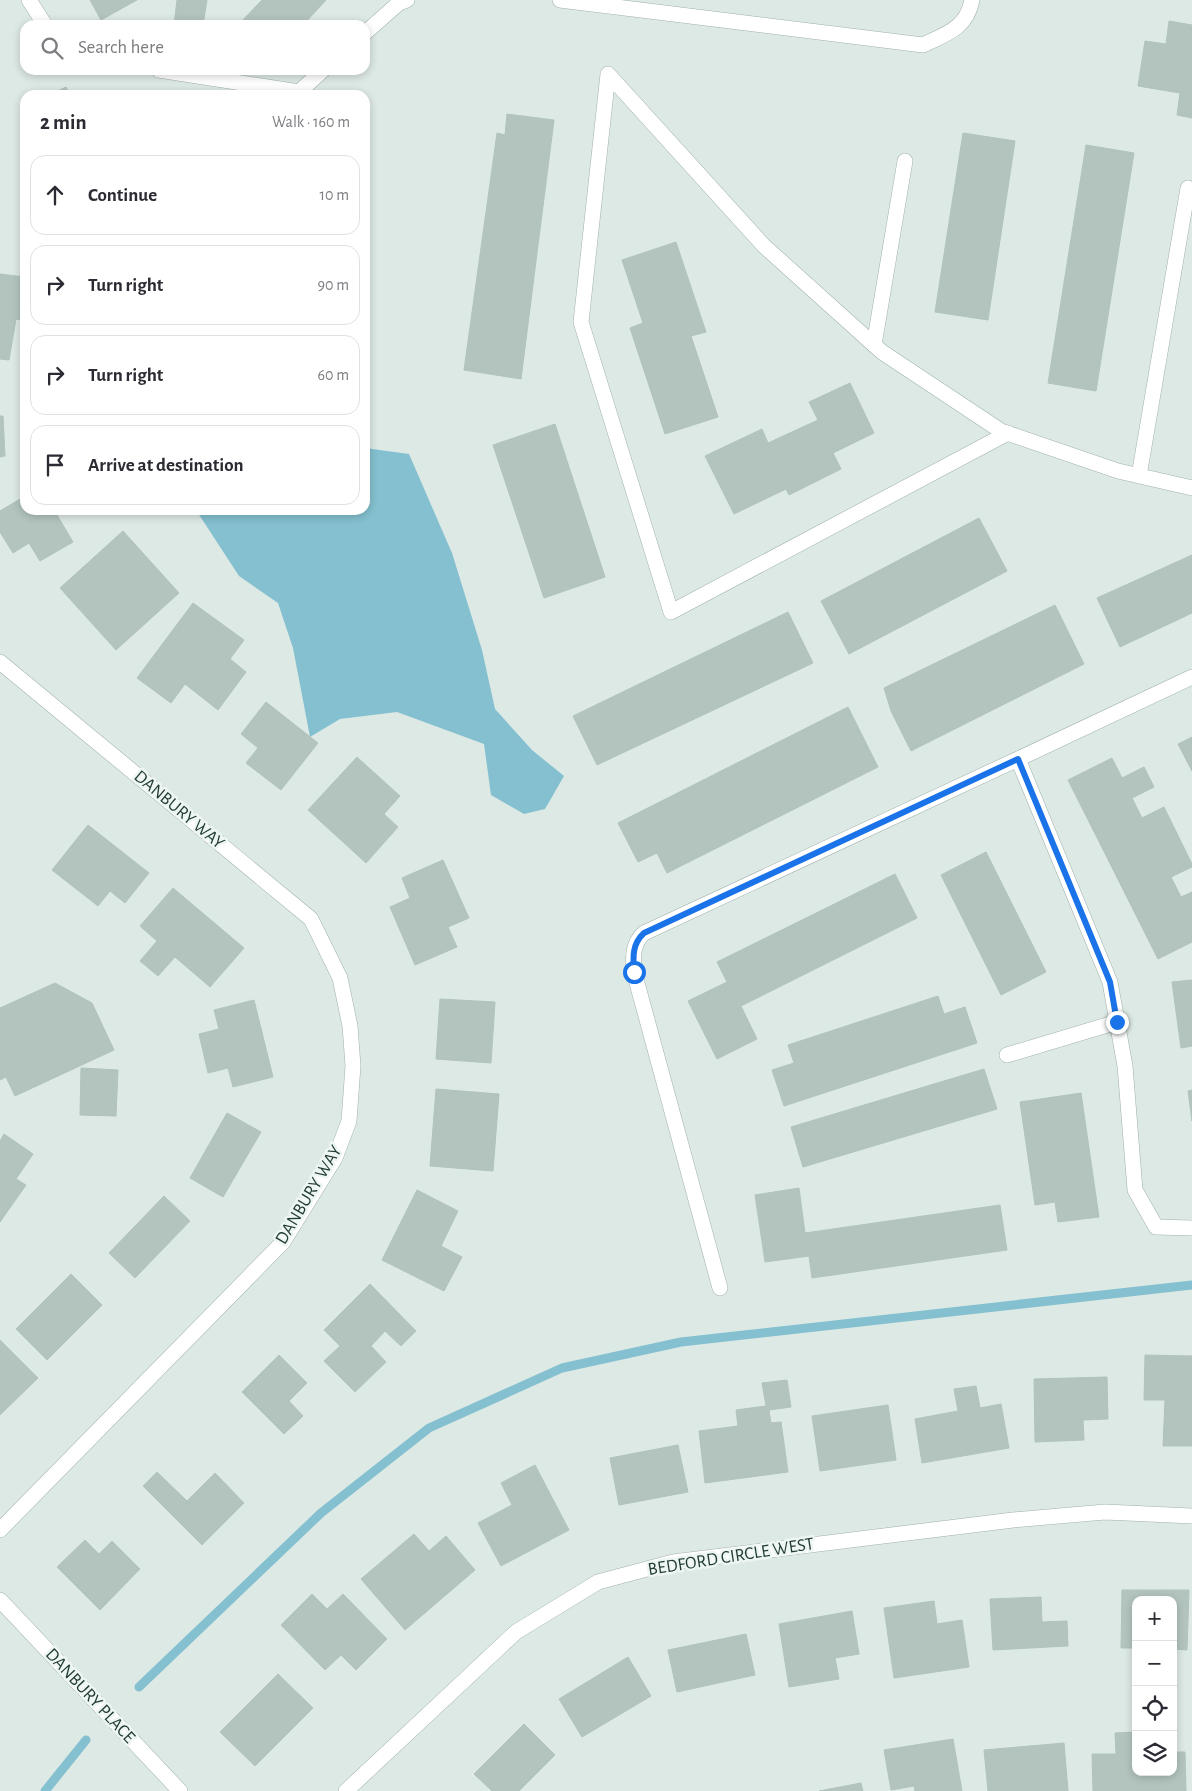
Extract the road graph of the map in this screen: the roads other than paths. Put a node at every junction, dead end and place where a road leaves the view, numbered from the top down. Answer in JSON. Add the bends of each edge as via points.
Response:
{"nodes":[{"id":1,"x":29,"y":0,"type":"edge"},
{"id":2,"x":407,"y":0,"type":"edge"},
{"id":3,"x":560,"y":0,"type":"edge"},
{"id":4,"x":972,"y":0,"type":"edge"},
{"id":5,"x":42,"y":20,"type":"edge"},
{"id":6,"x":370,"y":29,"type":"edge"},
{"id":7,"x":191,"y":75,"type":"edge"},
{"id":8,"x":318,"y":75,"type":"edge"},
{"id":9,"x":286,"y":90,"type":"edge"},
{"id":10,"x":301,"y":90,"type":"edge"},
{"id":11,"x":905,"y":161,"type":"dead end"},
{"id":12,"x":1188,"y":188,"type":"dead end"},
{"id":13,"x":874,"y":345,"type":"junction"},
{"id":14,"x":1008,"y":434,"type":"junction"},
{"id":15,"x":1139,"y":476,"type":"junction"},
{"id":16,"x":1192,"y":488,"type":"edge"},
{"id":17,"x":0,"y":662,"type":"edge"},
{"id":18,"x":1192,"y":677,"type":"edge"},
{"id":19,"x":1018,"y":759,"type":"junction"},
{"id":20,"x":1117,"y":1022,"type":"junction"},
{"id":21,"x":1007,"y":1055,"type":"dead end"},
{"id":22,"x":1192,"y":1228,"type":"edge"},
{"id":23,"x":720,"y":1288,"type":"dead end"},
{"id":24,"x":1192,"y":1516,"type":"edge"},
{"id":25,"x":0,"y":1530,"type":"edge"},
{"id":26,"x":0,"y":1600,"type":"edge"},
{"id":27,"x":180,"y":1791,"type":"edge"},
{"id":28,"x":346,"y":1791,"type":"edge"}],
"edges":[{"from":1,"to":5,"type":"street"},
{"from":2,"to":6,"type":"street","via":[[399,3]]},
{"from":3,"to":4,"type":"street","via":[[923,45],[959,27]]},
{"from":7,"to":9,"type":"street"},
{"from":8,"to":10,"type":"street"},
{"from":11,"to":13,"type":"street"},
{"from":12,"to":15,"type":"street"},
{"from":13,"to":14,"type":"street"},
{"from":13,"to":14,"type":"street","via":[[764,246],[608,74],[581,322],[671,612]]},
{"from":14,"to":15,"type":"street"},
{"from":15,"to":16,"type":"street"},
{"from":17,"to":25,"type":"street","name":"DANBURY WAY","via":[[311,919],[340,978],[354,1066],[349,1121],[334,1158],[284,1242]]},
{"from":18,"to":19,"type":"street"},
{"from":19,"to":20,"type":"street","via":[[1106,973]]},
{"from":19,"to":23,"type":"street","via":[[644,933],[638,939],[633,953],[634,972]]},
{"from":20,"to":21,"type":"street"},
{"from":20,"to":22,"type":"street","via":[[1125,1066],[1135,1190],[1156,1227]]},
{"from":24,"to":28,"type":"street","name":"BEDFORD CIRCLE WEST","via":[[1105,1512],[1013,1520],[673,1562],[598,1582],[516,1632]]},
{"from":26,"to":27,"type":"street","name":"DANBURY PLACE"}]}
